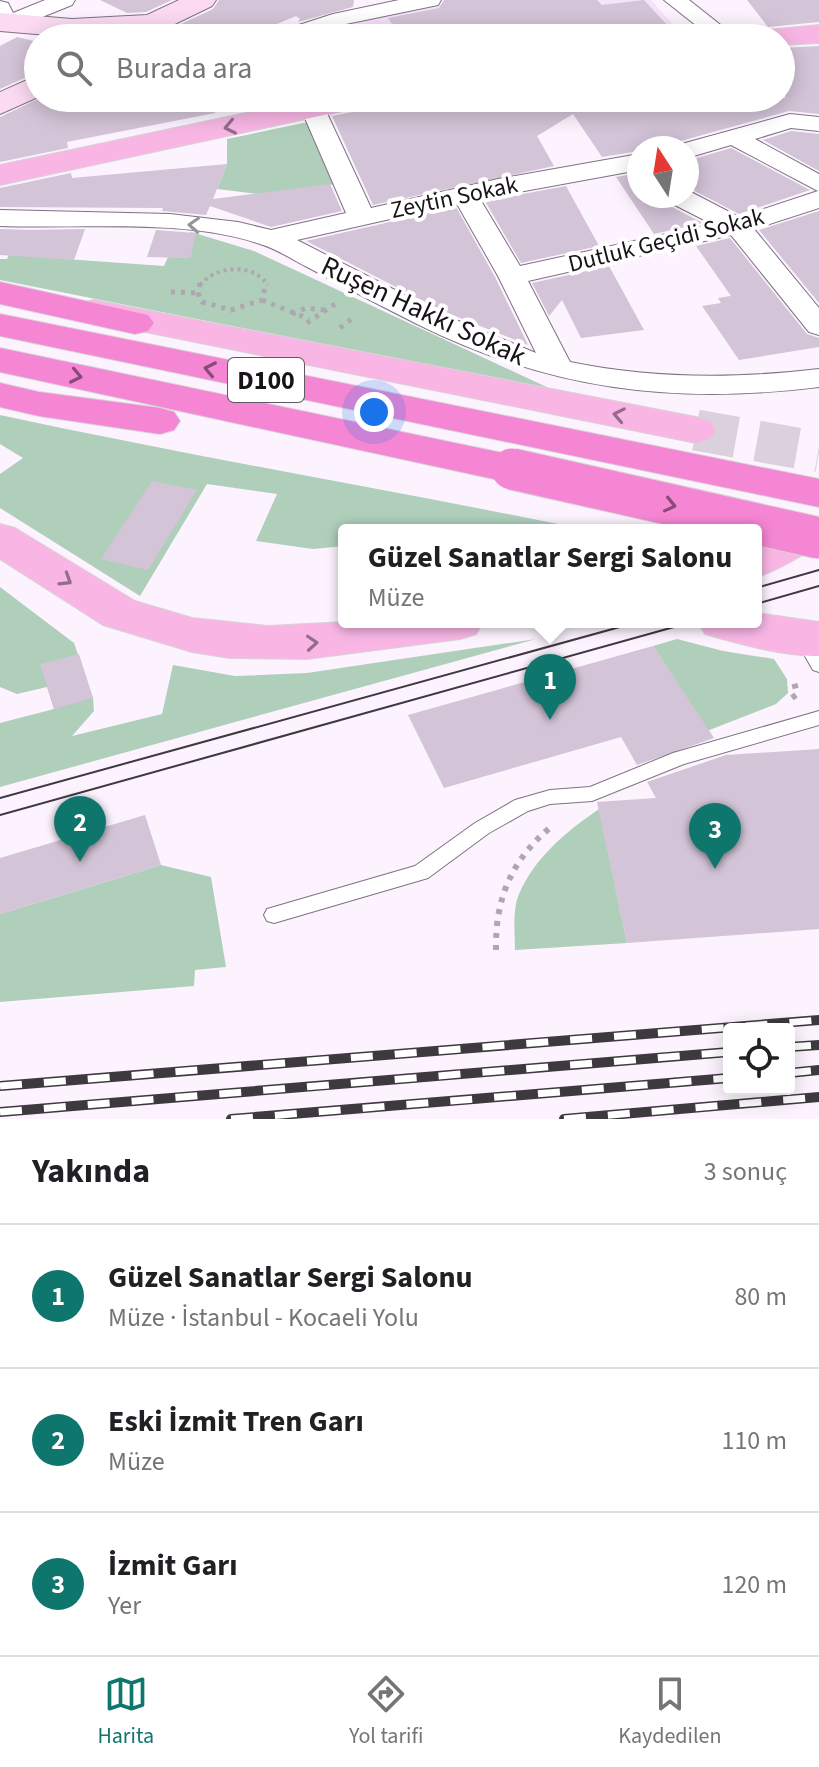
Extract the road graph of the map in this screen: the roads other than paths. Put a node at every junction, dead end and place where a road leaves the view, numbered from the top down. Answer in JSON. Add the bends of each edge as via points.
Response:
{"nodes":[{"id":1,"x":64,"y":0,"type":"edge"},
{"id":2,"x":202,"y":0,"type":"edge"},
{"id":3,"x":430,"y":0,"type":"edge"},
{"id":4,"x":675,"y":0,"type":"edge"},
{"id":5,"x":2,"y":17,"type":"edge"},
{"id":6,"x":47,"y":24,"type":"edge"},
{"id":7,"x":149,"y":24,"type":"edge"},
{"id":8,"x":325,"y":24,"type":"edge"},
{"id":9,"x":707,"y":24,"type":"edge"},
{"id":10,"x":819,"y":34,"type":"edge"},
{"id":11,"x":795,"y":36,"type":"edge"},
{"id":12,"x":24,"y":92,"type":"edge"},
{"id":13,"x":0,"y":105,"type":"edge"},
{"id":14,"x":283,"y":112,"type":"edge"},
{"id":15,"x":322,"y":112,"type":"edge"},
{"id":16,"x":783,"y":112,"type":"edge"},
{"id":17,"x":790,"y":121,"type":"junction"},
{"id":18,"x":819,"y":124,"type":"edge"},
{"id":19,"x":734,"y":137,"type":"junction"},
{"id":20,"x":699,"y":147,"type":"edge"},
{"id":21,"x":627,"y":169,"type":"edge"},
{"id":22,"x":0,"y":175,"type":"edge"},
{"id":23,"x":819,"y":184,"type":"edge"},
{"id":24,"x":465,"y":195,"type":"junction"},
{"id":25,"x":819,"y":199,"type":"edge"},
{"id":26,"x":699,"y":207,"type":"edge"},
{"id":27,"x":361,"y":217,"type":"junction"},
{"id":28,"x":0,"y":218,"type":"edge"},
{"id":29,"x":737,"y":226,"type":"junction"},
{"id":30,"x":271,"y":238,"type":"junction"},
{"id":31,"x":512,"y":276,"type":"junction"},
{"id":32,"x":0,"y":293,"type":"edge"},
{"id":33,"x":44,"y":301,"type":"junction"},
{"id":34,"x":0,"y":325,"type":"edge"},
{"id":35,"x":819,"y":326,"type":"edge"},
{"id":36,"x":0,"y":360,"type":"edge"},
{"id":37,"x":558,"y":368,"type":"junction"},
{"id":38,"x":819,"y":378,"type":"edge"},
{"id":39,"x":0,"y":395,"type":"edge"},
{"id":40,"x":696,"y":430,"type":"tunnel mouth"},
{"id":41,"x":529,"y":442,"type":"junction"},
{"id":42,"x":819,"y":493,"type":"edge"},
{"id":43,"x":819,"y":536,"type":"edge"},
{"id":44,"x":0,"y":539,"type":"edge"},
{"id":45,"x":762,"y":558,"type":"edge"},
{"id":46,"x":762,"y":596,"type":"edge"},
{"id":47,"x":421,"y":628,"type":"edge"},
{"id":48,"x":742,"y":628,"type":"edge"},
{"id":49,"x":814,"y":648,"type":"edge"},
{"id":50,"x":819,"y":718,"type":"edge"},
{"id":51,"x":274,"y":915,"type":"dead end"}],
"edges":[{"from":1,"to":5,"type":"street"},
{"from":2,"to":7,"type":"main road"},
{"from":3,"to":8,"type":"street"},
{"from":4,"to":9,"type":"street"},
{"from":5,"to":6,"type":"main road"},
{"from":10,"to":11,"type":"main road"},
{"from":12,"to":13,"type":"main road"},
{"from":14,"to":22,"type":"main road","one_way":true},
{"from":15,"to":27,"type":"street"},
{"from":16,"to":17,"type":"street"},
{"from":17,"to":18,"type":"street"},
{"from":17,"to":19,"type":"street"},
{"from":19,"to":20,"type":"street"},
{"from":19,"to":23,"type":"street"},
{"from":21,"to":24,"type":"street","name":"Zeytin Sokak"},
{"from":24,"to":27,"type":"street","name":"Zeytin Sokak"},
{"from":24,"to":31,"type":"street"},
{"from":25,"to":29,"type":"street","name":"Dutluk Geçidi Sokak"},
{"from":26,"to":29,"type":"street"},
{"from":27,"to":30,"type":"street","name":"Zeytin Sokak"},
{"from":30,"to":28,"type":"street","name":"Ruşen Hakkı Sokak","one_way":true,"via":[[207,226]]},
{"from":29,"to":31,"type":"street","name":"Dutluk Geçidi Sokak"},
{"from":29,"to":35,"type":"street"},
{"from":30,"to":37,"type":"street","name":"Ruşen Hakkı Sokak","via":[[490,346]]},
{"from":31,"to":37,"type":"street"},
{"from":32,"to":33,"type":"highway"},
{"from":40,"to":33,"type":"main road","one_way":true},
{"from":33,"to":41,"type":"highway"},
{"from":41,"to":34,"type":"highway","number":"D100","one_way":true},
{"from":36,"to":41,"type":"highway","number":"D100","one_way":true},
{"from":37,"to":38,"type":"street","name":"Ruşen Hakkı Sokak","via":[[706,388]]},
{"from":39,"to":41,"type":"highway","via":[[39,404]]},
{"from":41,"to":42,"type":"highway","number":"D100"},
{"from":41,"to":43,"type":"highway","number":"D100","one_way":true,"bridge":true},
{"from":43,"to":45,"type":"main road","via":[[779,546]]},
{"from":44,"to":47,"type":"main road","one_way":true,"via":[[121,614],[220,642],[338,641]]},
{"from":46,"to":49,"type":"main road"},
{"from":48,"to":49,"type":"main road"},
{"from":50,"to":51,"type":"lane","via":[[679,758],[592,794],[522,805],[421,872]]}]}
